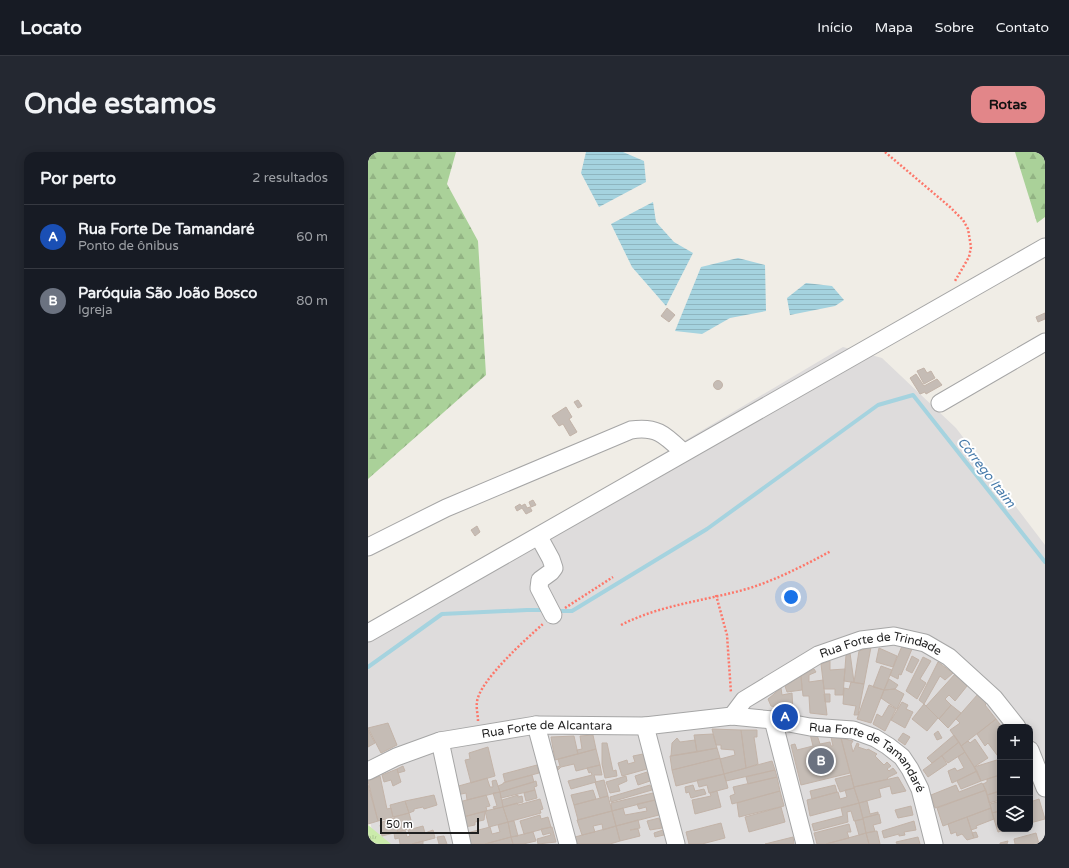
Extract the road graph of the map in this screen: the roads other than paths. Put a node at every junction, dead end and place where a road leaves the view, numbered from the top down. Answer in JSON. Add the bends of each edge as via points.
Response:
{"nodes":[{"id":1,"x":1045,"y":247,"type":"edge"},
{"id":2,"x":1045,"y":342,"type":"edge"},
{"id":3,"x":940,"y":403,"type":"dead end"},
{"id":4,"x":683,"y":452,"type":"junction"},
{"id":5,"x":539,"y":537,"type":"junction"},
{"id":6,"x":368,"y":547,"type":"edge"},
{"id":7,"x":553,"y":615,"type":"road end"},
{"id":8,"x":368,"y":633,"type":"edge"},
{"id":9,"x":732,"y":716,"type":"junction"},
{"id":10,"x":773,"y":720,"type":"junction"},
{"id":11,"x":1015,"y":724,"type":"edge"},
{"id":12,"x":536,"y":725,"type":"junction"},
{"id":13,"x":645,"y":726,"type":"junction"},
{"id":14,"x":440,"y":741,"type":"junction"},
{"id":15,"x":1037,"y":758,"type":"edge"},
{"id":16,"x":368,"y":771,"type":"edge"},
{"id":17,"x":1045,"y":788,"type":"edge"},
{"id":18,"x":462,"y":844,"type":"edge"},
{"id":19,"x":568,"y":844,"type":"edge"},
{"id":20,"x":676,"y":844,"type":"edge"},
{"id":21,"x":805,"y":844,"type":"edge"},
{"id":22,"x":934,"y":844,"type":"edge"}],
"edges":[{"from":1,"to":4,"type":"street"},
{"from":2,"to":3,"type":"street"},
{"from":4,"to":5,"type":"street"},
{"from":4,"to":6,"type":"street","via":[[655,430],[631,430],[446,508]]},
{"from":5,"to":7,"type":"street","via":[[554,568],[540,580],[538,588]]},
{"from":5,"to":8,"type":"street"},
{"from":9,"to":10,"type":"street","name":"Rua Forte de Tamandaré"},
{"from":9,"to":11,"type":"street","name":"Rua Forte de Trindade","via":[[744,700],[818,655],[861,640],[894,636],[925,643],[949,657],[994,698]]},
{"from":9,"to":13,"type":"street","name":"Rua Forte de Alcantara"},
{"from":10,"to":21,"type":"street"},
{"from":10,"to":22,"type":"street","name":"Rua Forte de Tamandaré","via":[[810,727],[853,730],[888,746],[902,757],[920,789]]},
{"from":12,"to":13,"type":"street","name":"Rua Forte de Alcantara"},
{"from":12,"to":14,"type":"street","name":"Rua Forte de Alcantara"},
{"from":12,"to":19,"type":"street"},
{"from":13,"to":20,"type":"street"},
{"from":14,"to":16,"type":"street","name":"Rua Forte de Alcantara","via":[[396,757]]},
{"from":14,"to":18,"type":"street"},
{"from":15,"to":17,"type":"street"}]}
